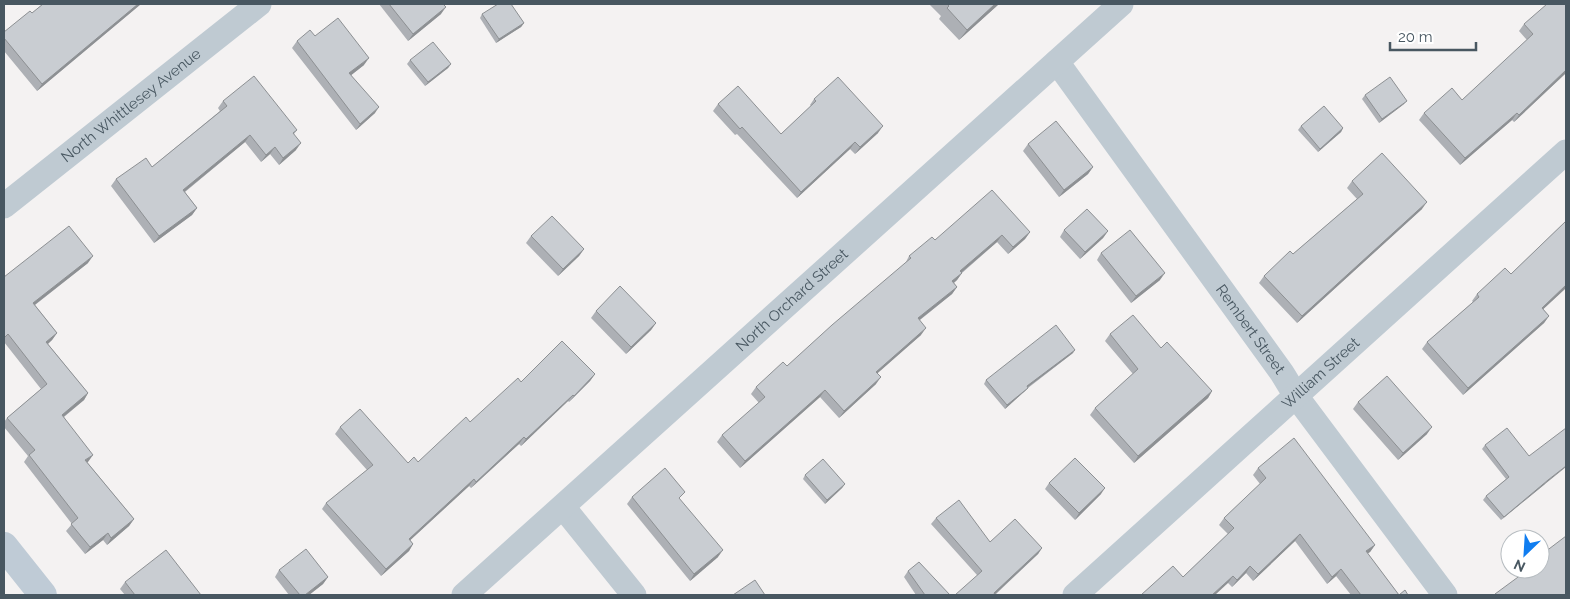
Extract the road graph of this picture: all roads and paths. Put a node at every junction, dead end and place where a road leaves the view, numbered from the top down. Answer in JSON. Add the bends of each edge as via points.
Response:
{"nodes":[{"id":1,"x":259,"y":4,"type":"edge"},
{"id":2,"x":1121,"y":4,"type":"edge"},
{"id":3,"x":1056,"y":62,"type":"junction"},
{"id":4,"x":1566,"y":152,"type":"edge"},
{"id":5,"x":4,"y":206,"type":"edge"},
{"id":6,"x":1296,"y":396,"type":"junction"},
{"id":7,"x":563,"y":507,"type":"junction"},
{"id":8,"x":4,"y":546,"type":"edge"},
{"id":9,"x":44,"y":595,"type":"edge"},
{"id":10,"x":464,"y":595,"type":"edge"},
{"id":11,"x":634,"y":595,"type":"edge"},
{"id":12,"x":1075,"y":595,"type":"edge"},
{"id":13,"x":1446,"y":595,"type":"edge"}],
"edges":[{"from":1,"to":5,"type":"street","name":"North Whittlesey Avenue"},
{"from":2,"to":3,"type":"street","name":"North Orchard Street"},
{"from":3,"to":6,"type":"street","name":"Rembert Street"},
{"from":3,"to":7,"type":"street","name":"North Orchard Street"},
{"from":4,"to":6,"type":"street","name":"William Street"},
{"from":6,"to":12,"type":"street","name":"William Street"},
{"from":6,"to":13,"type":"street","name":"Rembert Street"},
{"from":7,"to":10,"type":"street","name":"North Orchard Street"},
{"from":7,"to":11,"type":"street"},
{"from":8,"to":9,"type":"main road"}]}
